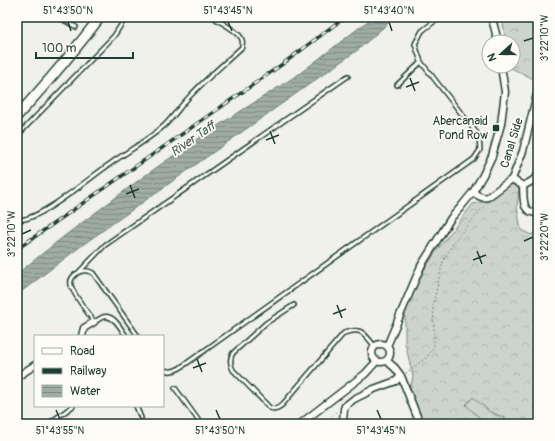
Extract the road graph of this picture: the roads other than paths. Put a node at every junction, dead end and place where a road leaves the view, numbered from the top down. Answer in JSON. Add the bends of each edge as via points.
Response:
{"nodes":[{"id":1,"x":58,"y":17,"type":"edge"},
{"id":2,"x":100,"y":17,"type":"edge"},
{"id":3,"x":126,"y":17,"type":"edge"},
{"id":4,"x":440,"y":17,"type":"edge"},
{"id":5,"x":491,"y":17,"type":"edge"},
{"id":6,"x":216,"y":19,"type":"dead end"},
{"id":7,"x":76,"y":27,"type":"dead end"},
{"id":8,"x":496,"y":34,"type":"edge"},
{"id":9,"x":421,"y":62,"type":"junction"},
{"id":10,"x":502,"y":74,"type":"edge"},
{"id":11,"x":348,"y":76,"type":"dead end"},
{"id":12,"x":397,"y":84,"type":"dead end"},
{"id":13,"x":538,"y":90,"type":"edge"},
{"id":14,"x":17,"y":116,"type":"edge"},
{"id":15,"x":17,"y":136,"type":"edge"},
{"id":16,"x":538,"y":176,"type":"edge"},
{"id":17,"x":512,"y":179,"type":"junction"},
{"id":18,"x":523,"y":186,"type":"junction"},
{"id":19,"x":473,"y":192,"type":"junction"},
{"id":20,"x":538,"y":213,"type":"edge"},
{"id":21,"x":17,"y":219,"type":"edge"},
{"id":22,"x":79,"y":272,"type":"junction"},
{"id":23,"x":294,"y":305,"type":"dead end"},
{"id":24,"x":94,"y":322,"type":"junction"},
{"id":25,"x":82,"y":335,"type":"edge"},
{"id":26,"x":125,"y":335,"type":"edge"},
{"id":27,"x":137,"y":335,"type":"edge"},
{"id":28,"x":387,"y":346,"type":"junction"},
{"id":29,"x":374,"y":347,"type":"junction"},
{"id":30,"x":387,"y":361,"type":"junction"},
{"id":31,"x":376,"y":362,"type":"junction"},
{"id":32,"x":34,"y":366,"type":"edge"},
{"id":33,"x":164,"y":370,"type":"edge"},
{"id":34,"x":18,"y":375,"type":"edge"},
{"id":35,"x":401,"y":376,"type":"junction"},
{"id":36,"x":174,"y":388,"type":"dead end"},
{"id":37,"x":72,"y":407,"type":"edge"},
{"id":38,"x":136,"y":407,"type":"edge"},
{"id":39,"x":141,"y":418,"type":"dead end"},
{"id":40,"x":48,"y":424,"type":"edge"},
{"id":41,"x":201,"y":424,"type":"edge"},
{"id":42,"x":300,"y":424,"type":"edge"},
{"id":43,"x":344,"y":424,"type":"edge"},
{"id":44,"x":420,"y":424,"type":"edge"}],
"edges":[{"from":1,"to":7,"type":"lane"},
{"from":2,"to":14,"type":"main road","via":[[55,74]]},
{"from":3,"to":15,"type":"lane","via":[[114,36]]},
{"from":4,"to":9,"type":"lane","via":[[422,31],[416,44]]},
{"from":5,"to":8,"type":"street"},
{"from":6,"to":21,"type":"lane","via":[[242,38],[242,46],[190,95],[166,123],[41,213],[25,220]]},
{"from":9,"to":12,"type":"lane"},
{"from":9,"to":33,"type":"lane","via":[[479,136],[480,150],[474,159],[180,368]]},
{"from":10,"to":19,"type":"street","via":[[504,92],[501,124],[492,156]]},
{"from":11,"to":22,"type":"lane","via":[[105,245]]},
{"from":13,"to":17,"type":"street","name":"Canal Side","via":[[523,152]]},
{"from":16,"to":18,"type":"street"},
{"from":17,"to":18,"type":"street"},
{"from":17,"to":19,"type":"street","via":[[488,197]]},
{"from":18,"to":20,"type":"street","via":[[526,209]]},
{"from":19,"to":28,"type":"street","via":[[451,218],[421,266]]},
{"from":22,"to":24,"type":"lane","via":[[72,278],[72,290]]},
{"from":22,"to":27,"type":"lane","via":[[93,273]]},
{"from":23,"to":29,"type":"lane","via":[[266,323],[233,353],[230,359],[233,370],[273,410],[282,405],[344,333],[353,330],[363,332]]},
{"from":24,"to":25,"type":"street","via":[[84,328]]},
{"from":24,"to":26,"type":"lane","via":[[109,317]]},
{"from":28,"to":29,"type":"street","via":[[379,344]]},
{"from":28,"to":30,"type":"street","via":[[391,353]]},
{"from":29,"to":31,"type":"street","via":[[372,357]]},
{"from":30,"to":31,"type":"street"},
{"from":30,"to":35,"type":"street"},
{"from":31,"to":42,"type":"street","via":[[365,374]]},
{"from":32,"to":34,"type":"street"},
{"from":35,"to":43,"type":"street","via":[[396,382],[374,389],[345,406]]},
{"from":35,"to":44,"type":"street"},
{"from":36,"to":41,"type":"lane"},
{"from":37,"to":40,"type":"lane"},
{"from":38,"to":39,"type":"lane"}]}
